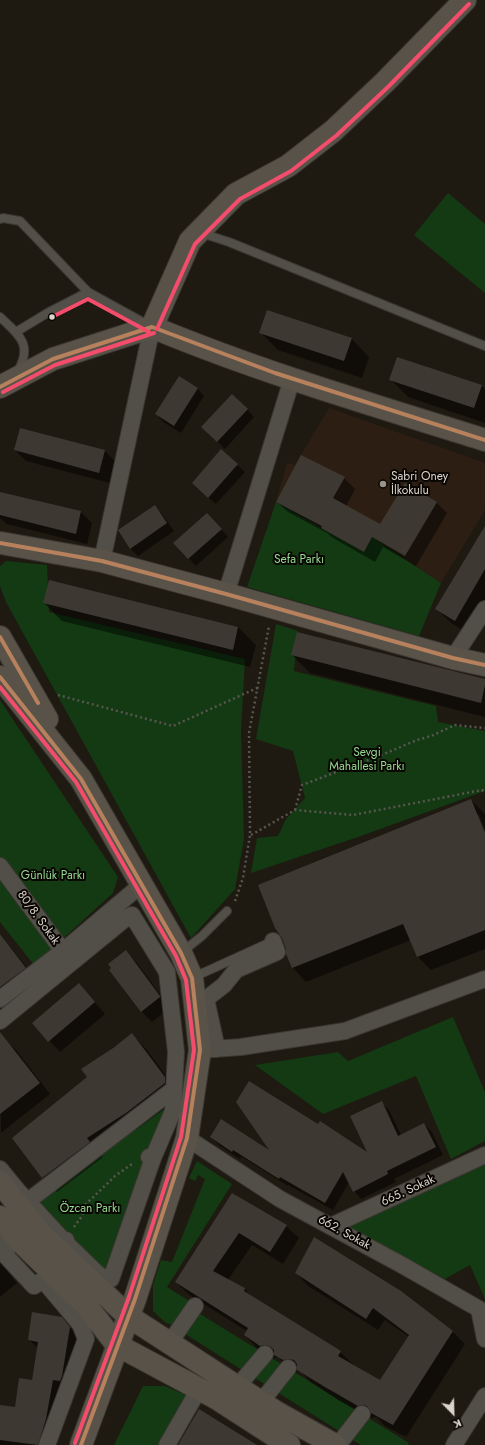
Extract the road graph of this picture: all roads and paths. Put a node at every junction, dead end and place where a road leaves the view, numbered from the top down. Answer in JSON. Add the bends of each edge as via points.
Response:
{"nodes":[{"id":1,"x":465,"y":0,"type":"edge"},
{"id":2,"x":0,"y":219,"type":"edge"},
{"id":3,"x":199,"y":232,"type":"junction"},
{"id":4,"x":88,"y":292,"type":"junction"},
{"id":5,"x":0,"y":317,"type":"edge"},
{"id":6,"x":152,"y":327,"type":"junction"},
{"id":7,"x":16,"y":332,"type":"junction"},
{"id":8,"x":485,"y":346,"type":"edge"},
{"id":9,"x":292,"y":379,"type":"junction"},
{"id":10,"x":0,"y":387,"type":"edge"},
{"id":11,"x":485,"y":440,"type":"edge"},
{"id":12,"x":0,"y":543,"type":"edge"},
{"id":13,"x":102,"y":561,"type":"junction"},
{"id":14,"x":226,"y":594,"type":"junction"},
{"id":15,"x":272,"y":607,"type":"junction"},
{"id":16,"x":485,"y":609,"type":"edge"},
{"id":17,"x":0,"y":637,"type":"edge"},
{"id":18,"x":453,"y":658,"type":"junction"},
{"id":19,"x":485,"y":665,"type":"edge"},
{"id":20,"x":0,"y":677,"type":"edge"},
{"id":21,"x":257,"y":688,"type":"junction"},
{"id":22,"x":58,"y":695,"type":"dead end"},
{"id":23,"x":485,"y":728,"type":"edge"},
{"id":24,"x":82,"y":779,"type":"junction"},
{"id":25,"x":485,"y":793,"type":"edge"},
{"id":26,"x":295,"y":810,"type":"junction"},
{"id":27,"x":250,"y":835,"type":"junction"},
{"id":28,"x":0,"y":866,"type":"edge"},
{"id":29,"x":141,"y":885,"type":"junction"},
{"id":30,"x":227,"y":911,"type":"joint"},
{"id":31,"x":273,"y":941,"type":"joint"},
{"id":32,"x":62,"y":951,"type":"junction"},
{"id":33,"x":181,"y":953,"type":"junction"},
{"id":34,"x":192,"y":978,"type":"junction"},
{"id":35,"x":485,"y":979,"type":"edge"},
{"id":36,"x":0,"y":999,"type":"edge"},
{"id":37,"x":0,"y":1021,"type":"edge"},
{"id":38,"x":208,"y":1050,"type":"junction"},
{"id":39,"x":174,"y":1088,"type":"junction"},
{"id":40,"x":187,"y":1138,"type":"junction"},
{"id":41,"x":485,"y":1155,"type":"edge"},
{"id":42,"x":151,"y":1158,"type":"junction"},
{"id":43,"x":0,"y":1168,"type":"edge"},
{"id":44,"x":0,"y":1182,"type":"edge"},
{"id":45,"x":28,"y":1201,"type":"junction"},
{"id":46,"x":0,"y":1217,"type":"edge"},
{"id":47,"x":331,"y":1226,"type":"junction"},
{"id":48,"x":0,"y":1236,"type":"edge"},
{"id":49,"x":66,"y":1241,"type":"junction"},
{"id":50,"x":195,"y":1306,"type":"dead end"},
{"id":51,"x":128,"y":1316,"type":"junction"},
{"id":52,"x":485,"y":1339,"type":"edge"},
{"id":53,"x":169,"y":1344,"type":"junction"},
{"id":54,"x":117,"y":1345,"type":"junction"},
{"id":55,"x":265,"y":1354,"type":"dead end"},
{"id":56,"x":288,"y":1368,"type":"dead end"},
{"id":57,"x":238,"y":1387,"type":"junction"},
{"id":58,"x":199,"y":1389,"type":"junction"},
{"id":59,"x":485,"y":1396,"type":"edge"},
{"id":60,"x":261,"y":1402,"type":"junction"},
{"id":61,"x":362,"y":1414,"type":"dead end"},
{"id":62,"x":47,"y":1445,"type":"edge"},
{"id":63,"x":81,"y":1445,"type":"edge"},
{"id":64,"x":167,"y":1445,"type":"edge"},
{"id":65,"x":289,"y":1445,"type":"edge"},
{"id":66,"x":336,"y":1445,"type":"edge"},
{"id":67,"x":454,"y":1445,"type":"edge"}],
"edges":[{"from":1,"to":3,"type":"street","via":[[333,131],[288,166],[236,194]]},
{"from":2,"to":4,"type":"lane","via":[[20,220]]},
{"from":3,"to":6,"type":"street","via":[[190,241]]},
{"from":3,"to":8,"type":"lane"},
{"from":4,"to":6,"type":"lane"},
{"from":4,"to":7,"type":"lane"},
{"from":5,"to":7,"type":"lane"},
{"from":6,"to":9,"type":"street"},
{"from":6,"to":10,"type":"street","via":[[53,359]]},
{"from":6,"to":13,"type":"street"},
{"from":7,"to":10,"type":"lane","via":[[23,342],[25,356],[19,371]]},
{"from":9,"to":11,"type":"street"},
{"from":9,"to":14,"type":"street"},
{"from":12,"to":13,"type":"street"},
{"from":13,"to":14,"type":"street"},
{"from":14,"to":15,"type":"street"},
{"from":15,"to":18,"type":"street"},
{"from":15,"to":21,"type":"path"},
{"from":16,"to":18,"type":"street"},
{"from":17,"to":24,"type":"street"},
{"from":18,"to":19,"type":"street"},
{"from":20,"to":24,"type":"street"},
{"from":21,"to":22,"type":"path","via":[[173,726]]},
{"from":21,"to":27,"type":"path","via":[[249,733]]},
{"from":23,"to":26,"type":"path","via":[[456,725],[302,785]]},
{"from":24,"to":29,"type":"street"},
{"from":25,"to":26,"type":"path","via":[[482,790],[353,815]]},
{"from":26,"to":27,"type":"path"},
{"from":27,"to":30,"type":"path","via":[[243,878],[235,902]]},
{"from":28,"to":32,"type":"street","name":"80/8. Sokak"},
{"from":29,"to":32,"type":"street"},
{"from":29,"to":33,"type":"street"},
{"from":30,"to":33,"type":"lane"},
{"from":31,"to":34,"type":"lane"},
{"from":31,"to":38,"type":"street","via":[[277,952],[236,970],[224,985],[206,998]]},
{"from":32,"to":36,"type":"street"},
{"from":33,"to":34,"type":"street"},
{"from":34,"to":38,"type":"street"},
{"from":35,"to":38,"type":"street","via":[[345,1031]]},
{"from":37,"to":39,"type":"street","via":[[132,915],[167,972],[176,1052]]},
{"from":38,"to":40,"type":"street"},
{"from":39,"to":42,"type":"street","via":[[173,1111]]},
{"from":39,"to":45,"type":"street"},
{"from":40,"to":47,"type":"street","name":"662. Sokak","via":[[280,1198]]},
{"from":40,"to":51,"type":"street"},
{"from":41,"to":47,"type":"street","name":"665. Sokak"},
{"from":42,"to":49,"type":"path","via":[[135,1162],[99,1190],[86,1204],[82,1216]]},
{"from":42,"to":49,"type":"street","via":[[111,1279],[107,1280],[98,1274]]},
{"from":43,"to":45,"type":"street"},
{"from":44,"to":51,"type":"street","via":[[39,1232]]},
{"from":45,"to":49,"type":"street"},
{"from":46,"to":54,"type":"street","via":[[20,1241],[84,1304]]},
{"from":47,"to":52,"type":"street","name":"662. Sokak","via":[[479,1309]]},
{"from":48,"to":62,"type":"street","via":[[8,1245],[6,1256],[34,1286],[43,1280],[80,1324],[86,1339]]},
{"from":50,"to":53,"type":"street"},
{"from":51,"to":53,"type":"street"},
{"from":51,"to":54,"type":"street"},
{"from":53,"to":57,"type":"street"},
{"from":54,"to":58,"type":"street"},
{"from":54,"to":63,"type":"street"},
{"from":55,"to":57,"type":"street"},
{"from":56,"to":60,"type":"street"},
{"from":57,"to":60,"type":"street"},
{"from":58,"to":64,"type":"street"},
{"from":58,"to":65,"type":"street"},
{"from":59,"to":67,"type":"street"},
{"from":60,"to":66,"type":"street"},
{"from":61,"to":66,"type":"street"}]}
